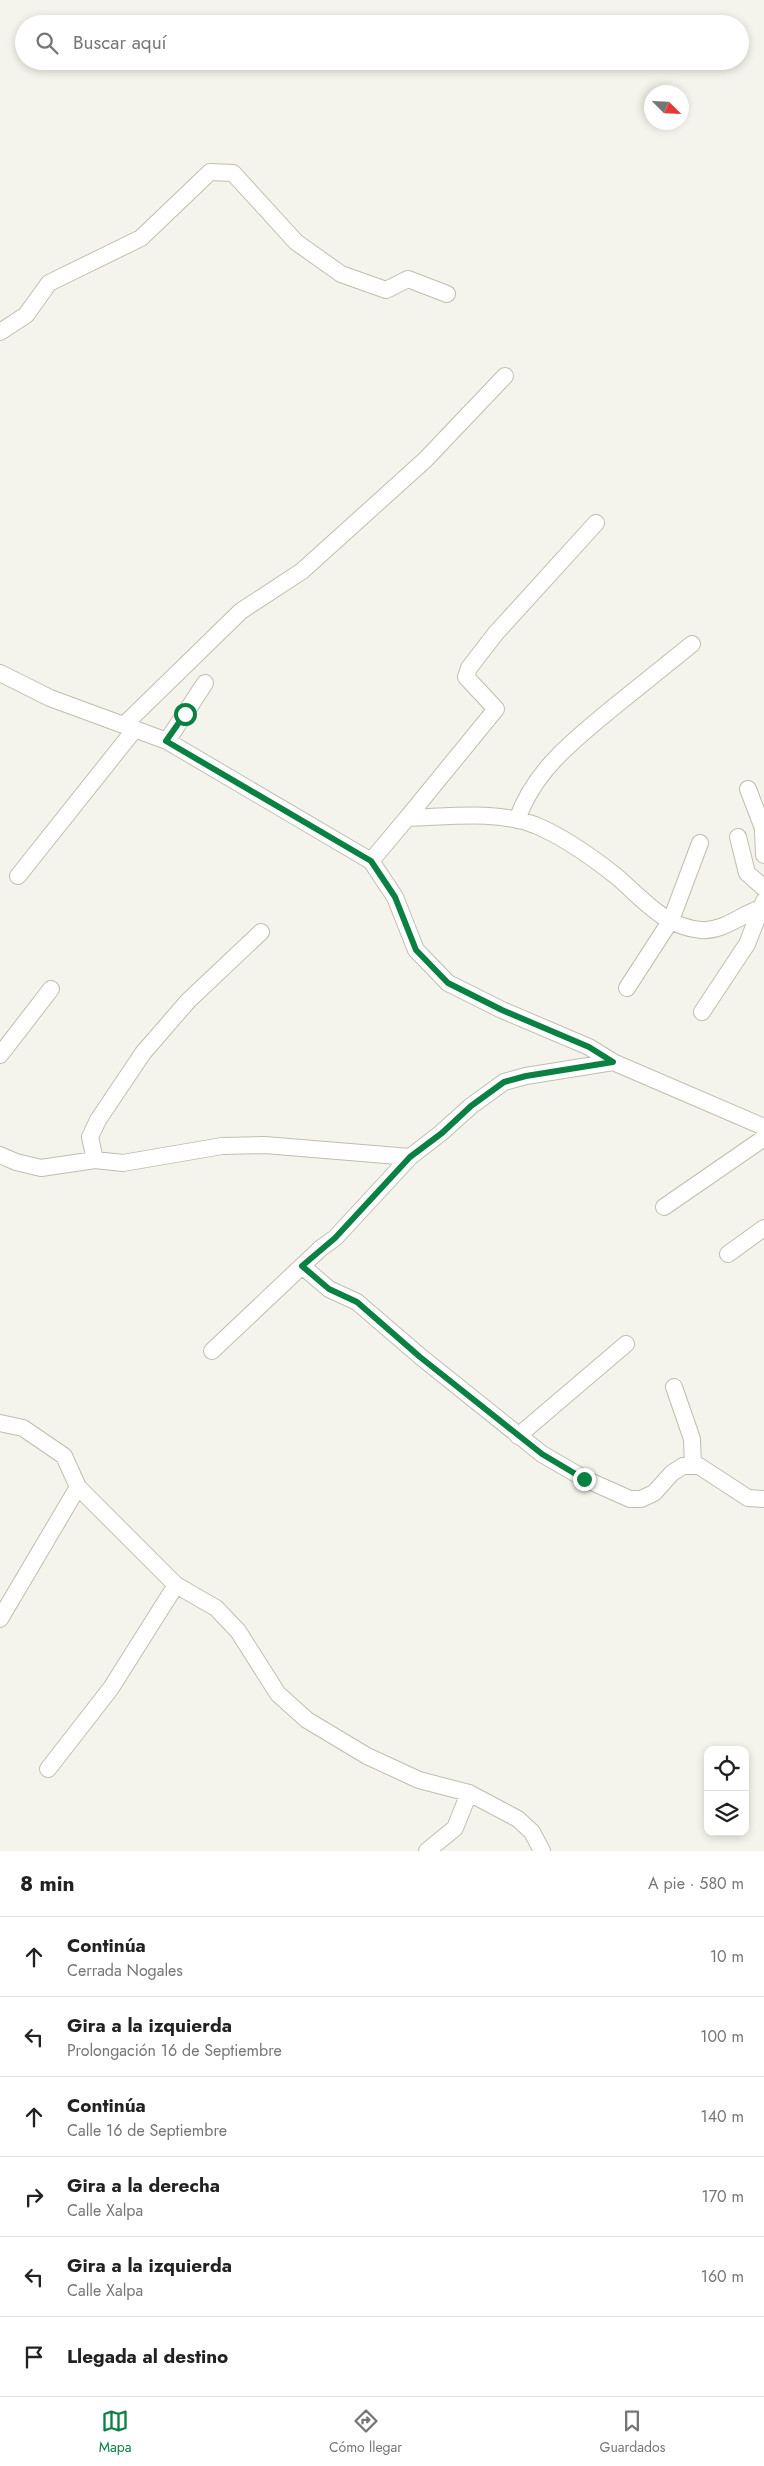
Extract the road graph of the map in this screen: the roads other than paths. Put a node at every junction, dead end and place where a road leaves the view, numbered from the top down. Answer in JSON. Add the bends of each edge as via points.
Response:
{"nodes":[{"id":1,"x":447,"y":294,"type":"dead end"},
{"id":2,"x":0,"y":332,"type":"edge"},
{"id":3,"x":505,"y":376,"type":"dead end"},
{"id":4,"x":596,"y":523,"type":"dead end"},
{"id":5,"x":692,"y":644,"type":"dead end"},
{"id":6,"x":0,"y":673,"type":"edge"},
{"id":7,"x":205,"y":683,"type":"dead end"},
{"id":8,"x":129,"y":727,"type":"junction"},
{"id":9,"x":166,"y":741,"type":"junction"},
{"id":10,"x":748,"y":789,"type":"dead end"},
{"id":11,"x":407,"y":818,"type":"junction"},
{"id":12,"x":517,"y":820,"type":"junction"},
{"id":13,"x":764,"y":831,"type":"edge"},
{"id":14,"x":738,"y":837,"type":"dead end"},
{"id":15,"x":700,"y":843,"type":"dead end"},
{"id":16,"x":764,"y":855,"type":"edge"},
{"id":17,"x":371,"y":861,"type":"junction"},
{"id":18,"x":18,"y":876,"type":"dead end"},
{"id":19,"x":764,"y":888,"type":"edge"},
{"id":20,"x":764,"y":901,"type":"edge"},
{"id":21,"x":764,"y":907,"type":"edge"},
{"id":22,"x":671,"y":920,"type":"junction"},
{"id":23,"x":261,"y":932,"type":"dead end"},
{"id":24,"x":628,"y":988,"type":"dead end"},
{"id":25,"x":51,"y":989,"type":"dead end"},
{"id":26,"x":702,"y":1012,"type":"dead end"},
{"id":27,"x":0,"y":1055,"type":"edge"},
{"id":28,"x":613,"y":1062,"type":"junction"},
{"id":29,"x":764,"y":1126,"type":"edge"},
{"id":30,"x":764,"y":1138,"type":"edge"},
{"id":31,"x":0,"y":1154,"type":"edge"},
{"id":32,"x":410,"y":1157,"type":"junction"},
{"id":33,"x":95,"y":1160,"type":"junction"},
{"id":34,"x":664,"y":1207,"type":"dead end"},
{"id":35,"x":764,"y":1228,"type":"edge"},
{"id":36,"x":728,"y":1254,"type":"dead end"},
{"id":37,"x":302,"y":1266,"type":"junction"},
{"id":38,"x":626,"y":1344,"type":"dead end"},
{"id":39,"x":212,"y":1351,"type":"dead end"},
{"id":40,"x":674,"y":1387,"type":"dead end"},
{"id":41,"x":0,"y":1423,"type":"edge"},
{"id":42,"x":518,"y":1436,"type":"junction"},
{"id":43,"x":693,"y":1466,"type":"junction"},
{"id":44,"x":78,"y":1487,"type":"junction"},
{"id":45,"x":764,"y":1499,"type":"edge"},
{"id":46,"x":176,"y":1585,"type":"junction"},
{"id":47,"x":0,"y":1619,"type":"edge"},
{"id":48,"x":48,"y":1769,"type":"dead end"},
{"id":49,"x":469,"y":1793,"type":"junction"},
{"id":50,"x":427,"y":1851,"type":"edge"},
{"id":51,"x":542,"y":1851,"type":"edge"}],
"edges":[{"from":1,"to":2,"type":"street","via":[[408,279],[386,290],[342,274],[296,242],[233,173],[210,172],[140,238],[49,283],[26,315]]},
{"from":3,"to":8,"type":"street","via":[[425,460],[302,571],[240,611]]},
{"from":4,"to":11,"type":"street","via":[[469,668],[466,677],[496,708]]},
{"from":5,"to":12,"type":"street","via":[[564,748],[541,774],[523,803]]},
{"from":6,"to":8,"type":"street","via":[[50,698]]},
{"from":7,"to":9,"type":"street"},
{"from":8,"to":9,"type":"street"},
{"from":8,"to":18,"type":"street"},
{"from":9,"to":17,"type":"street"},
{"from":10,"to":13,"type":"street"},
{"from":11,"to":12,"type":"street","via":[[494,817]]},
{"from":11,"to":17,"type":"street"},
{"from":12,"to":22,"type":"street","via":[[561,838],[591,857],[654,912]]},
{"from":13,"to":16,"type":"street"},
{"from":14,"to":19,"type":"street","via":[[747,873]]},
{"from":15,"to":22,"type":"street"},
{"from":17,"to":28,"type":"street","via":[[395,897],[416,950],[448,983],[589,1047]]},
{"from":20,"to":21,"type":"street"},
{"from":21,"to":22,"type":"street","via":[[711,931]]},
{"from":21,"to":26,"type":"street","via":[[747,944]]},
{"from":22,"to":24,"type":"street"},
{"from":23,"to":33,"type":"street","via":[[188,1001],[143,1053],[90,1137]]},
{"from":25,"to":27,"type":"street"},
{"from":28,"to":29,"type":"street"},
{"from":28,"to":32,"type":"street","via":[[504,1082]]},
{"from":30,"to":34,"type":"street"},
{"from":31,"to":33,"type":"street","via":[[41,1168]]},
{"from":32,"to":33,"type":"street","via":[[265,1145],[222,1146],[123,1163]]},
{"from":32,"to":37,"type":"street","via":[[335,1238]]},
{"from":35,"to":36,"type":"street"},
{"from":37,"to":39,"type":"street"},
{"from":37,"to":42,"type":"street","via":[[329,1289],[357,1302]]},
{"from":38,"to":42,"type":"street"},
{"from":40,"to":43,"type":"street","via":[[692,1439]]},
{"from":41,"to":44,"type":"street","via":[[23,1428],[64,1456]]},
{"from":42,"to":43,"type":"street","via":[[584,1479],[630,1499],[654,1493],[672,1473],[683,1466]]},
{"from":43,"to":45,"type":"street","via":[[699,1466],[748,1498]]},
{"from":44,"to":46,"type":"street"},
{"from":44,"to":47,"type":"street"},
{"from":46,"to":48,"type":"street","via":[[111,1688]]},
{"from":46,"to":49,"type":"street","via":[[222,1613],[238,1631],[278,1694],[306,1720],[367,1756],[419,1780]]},
{"from":49,"to":50,"type":"street","via":[[455,1828]]},
{"from":49,"to":51,"type":"street","via":[[518,1818],[532,1832]]}]}
